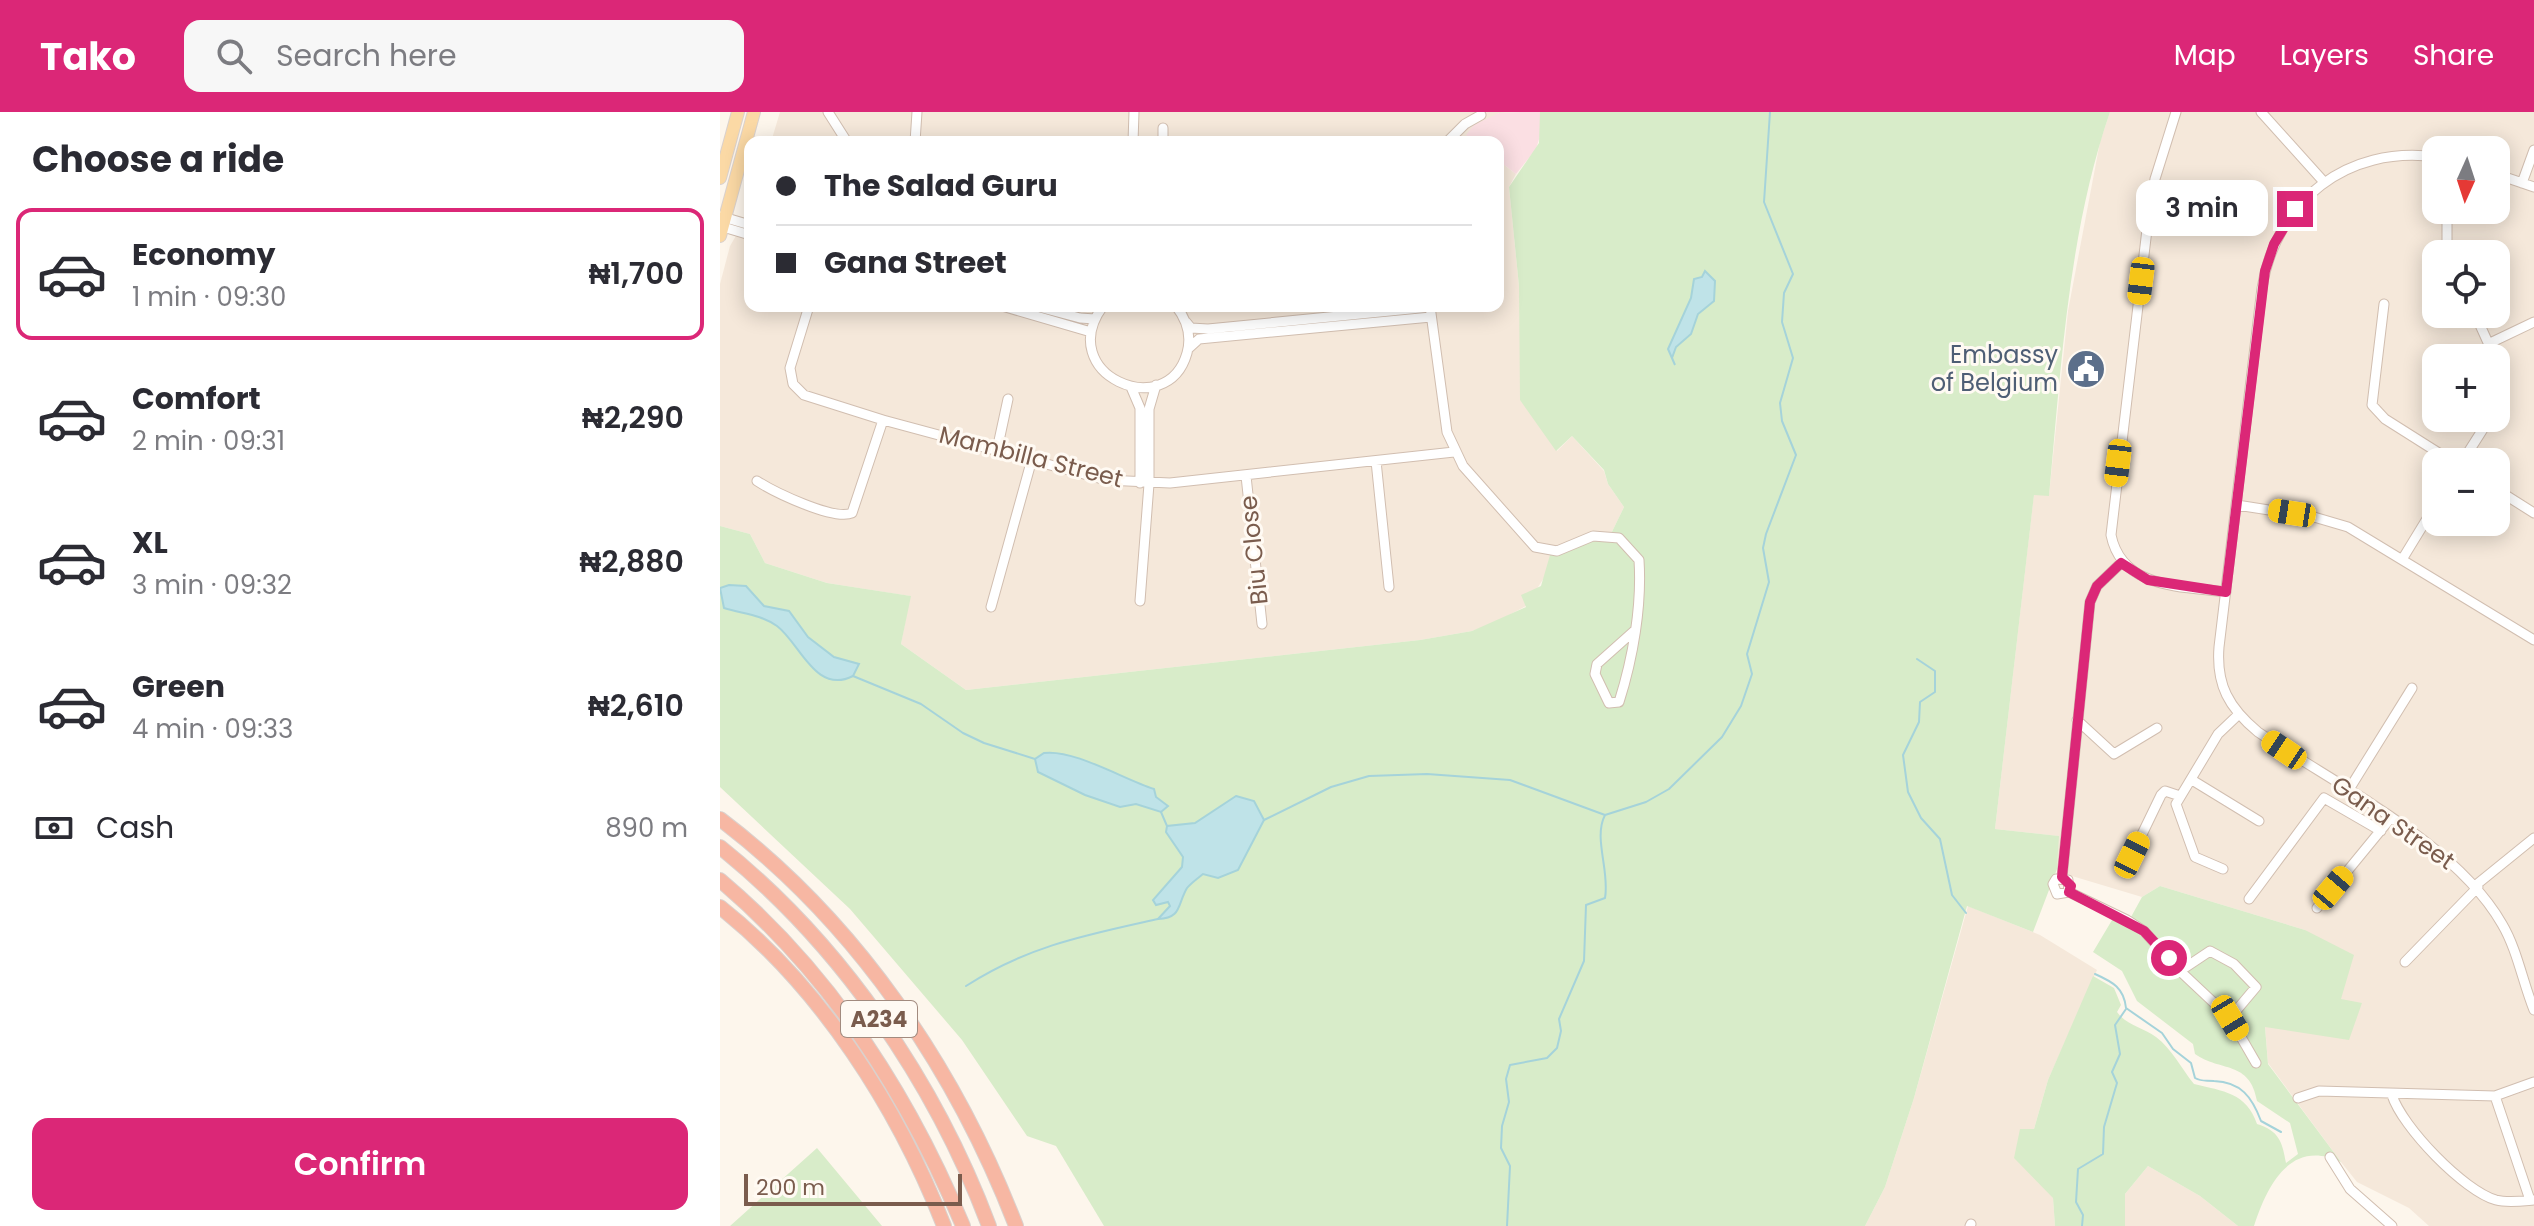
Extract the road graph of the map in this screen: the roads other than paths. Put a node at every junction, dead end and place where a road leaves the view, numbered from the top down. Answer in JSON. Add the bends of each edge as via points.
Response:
{"nodes":[{"id":1,"x":738,"y":112,"type":"edge"},
{"id":2,"x":754,"y":112,"type":"edge"},
{"id":3,"x":828,"y":112,"type":"edge"},
{"id":4,"x":917,"y":112,"type":"edge"},
{"id":5,"x":1134,"y":112,"type":"edge"},
{"id":6,"x":2176,"y":112,"type":"edge"},
{"id":7,"x":2266,"y":113,"type":"edge"},
{"id":8,"x":1481,"y":115,"type":"dead end"},
{"id":9,"x":1163,"y":128,"type":"dead end"},
{"id":10,"x":747,"y":136,"type":"edge"},
{"id":11,"x":843,"y":136,"type":"edge"},
{"id":12,"x":915,"y":136,"type":"edge"},
{"id":13,"x":1133,"y":136,"type":"edge"},
{"id":14,"x":1163,"y":136,"type":"edge"},
{"id":15,"x":1453,"y":136,"type":"edge"},
{"id":16,"x":744,"y":147,"type":"edge"},
{"id":17,"x":2534,"y":150,"type":"edge"},
{"id":18,"x":2422,"y":157,"type":"edge"},
{"id":19,"x":720,"y":178,"type":"edge"},
{"id":20,"x":2510,"y":179,"type":"edge"},
{"id":21,"x":2324,"y":182,"type":"junction"},
{"id":22,"x":2522,"y":183,"type":"junction"},
{"id":23,"x":2534,"y":187,"type":"edge"},
{"id":24,"x":722,"y":224,"type":"edge"},
{"id":25,"x":744,"y":225,"type":"edge"},
{"id":26,"x":744,"y":233,"type":"edge"},
{"id":27,"x":2384,"y":304,"type":"dead end"},
{"id":28,"x":807,"y":312,"type":"edge"},
{"id":29,"x":1023,"y":312,"type":"edge"},
{"id":30,"x":1058,"y":312,"type":"edge"},
{"id":31,"x":1099,"y":312,"type":"edge"},
{"id":32,"x":1180,"y":312,"type":"edge"},
{"id":33,"x":1408,"y":312,"type":"edge"},
{"id":34,"x":1415,"y":312,"type":"edge"},
{"id":35,"x":1431,"y":312,"type":"edge"},
{"id":36,"x":1095,"y":319,"type":"junction"},
{"id":37,"x":1186,"y":322,"type":"junction"},
{"id":38,"x":2534,"y":322,"type":"edge"},
{"id":39,"x":2482,"y":328,"type":"edge"},
{"id":40,"x":1091,"y":332,"type":"junction"},
{"id":41,"x":2490,"y":343,"type":"joint"},
{"id":42,"x":1188,"y":349,"type":"junction"},
{"id":43,"x":1156,"y":385,"type":"junction"},
{"id":44,"x":1131,"y":387,"type":"junction"},
{"id":45,"x":1008,"y":399,"type":"dead end"},
{"id":46,"x":883,"y":420,"type":"junction"},
{"id":47,"x":2431,"y":448,"type":"edge"},
{"id":48,"x":997,"y":450,"type":"junction"},
{"id":49,"x":1454,"y":452,"type":"junction"},
{"id":50,"x":1032,"y":459,"type":"junction"},
{"id":51,"x":1376,"y":461,"type":"junction"},
{"id":52,"x":1246,"y":476,"type":"junction"},
{"id":53,"x":757,"y":481,"type":"dead end"},
{"id":54,"x":1144,"y":484,"type":"junction"},
{"id":55,"x":2510,"y":498,"type":"edge"},
{"id":56,"x":2237,"y":505,"type":"junction"},
{"id":57,"x":2534,"y":513,"type":"edge"},
{"id":58,"x":2422,"y":527,"type":"edge"},
{"id":59,"x":2403,"y":558,"type":"junction"},
{"id":60,"x":2121,"y":563,"type":"junction"},
{"id":61,"x":1389,"y":587,"type":"dead end"},
{"id":62,"x":2226,"y":592,"type":"junction"},
{"id":63,"x":1140,"y":601,"type":"dead end"},
{"id":64,"x":991,"y":607,"type":"dead end"},
{"id":65,"x":1262,"y":624,"type":"dead end"},
{"id":66,"x":1634,"y":631,"type":"junction"},
{"id":67,"x":2534,"y":640,"type":"edge"},
{"id":68,"x":2412,"y":688,"type":"dead end"},
{"id":69,"x":2238,"y":715,"type":"junction"},
{"id":70,"x":2077,"y":720,"type":"junction"},
{"id":71,"x":2157,"y":728,"type":"dead end"},
{"id":72,"x":2192,"y":780,"type":"junction"},
{"id":73,"x":2348,"y":791,"type":"junction"},
{"id":74,"x":2180,"y":796,"type":"junction"},
{"id":75,"x":720,"y":819,"type":"edge"},
{"id":76,"x":2390,"y":819,"type":"junction"},
{"id":77,"x":2259,"y":821,"type":"dead end"},
{"id":78,"x":2381,"y":831,"type":"junction"},
{"id":79,"x":2534,"y":838,"type":"edge"},
{"id":80,"x":720,"y":847,"type":"edge"},
{"id":81,"x":2132,"y":855,"type":"dead end"},
{"id":82,"x":2223,"y":869,"type":"dead end"},
{"id":83,"x":2062,"y":877,"type":"junction"},
{"id":84,"x":720,"y":880,"type":"edge"},
{"id":85,"x":2477,"y":886,"type":"junction"},
{"id":86,"x":2069,"y":892,"type":"junction"},
{"id":87,"x":2249,"y":899,"type":"dead end"},
{"id":88,"x":720,"y":907,"type":"edge"},
{"id":89,"x":2317,"y":908,"type":"dead end"},
{"id":90,"x":2405,"y":962,"type":"dead end"},
{"id":91,"x":2180,"y":971,"type":"junction"},
{"id":92,"x":2534,"y":1010,"type":"edge"},
{"id":93,"x":2230,"y":1018,"type":"junction"},
{"id":94,"x":2256,"y":1063,"type":"dead end"},
{"id":95,"x":2534,"y":1082,"type":"edge"},
{"id":96,"x":2392,"y":1095,"type":"junction"},
{"id":97,"x":2495,"y":1096,"type":"junction"},
{"id":98,"x":2298,"y":1098,"type":"dead end"},
{"id":99,"x":2330,"y":1157,"type":"dead end"},
{"id":100,"x":2532,"y":1200,"type":"edge"},
{"id":101,"x":944,"y":1226,"type":"edge"},
{"id":102,"x":963,"y":1226,"type":"edge"},
{"id":103,"x":989,"y":1226,"type":"edge"},
{"id":104,"x":1014,"y":1226,"type":"edge"},
{"id":105,"x":2392,"y":1226,"type":"edge"}],
"edges":[{"from":1,"to":19,"type":"main road"},
{"from":2,"to":10,"type":"main road"},
{"from":3,"to":11,"type":"street"},
{"from":4,"to":12,"type":"street"},
{"from":5,"to":13,"type":"street"},
{"from":6,"to":60,"type":"street","via":[[2148,221],[2113,508],[2111,535]]},
{"from":7,"to":21,"type":"street"},
{"from":8,"to":15,"type":"street"},
{"from":9,"to":14,"type":"street"},
{"from":16,"to":24,"type":"main road"},
{"from":17,"to":22,"type":"street"},
{"from":18,"to":21,"type":"street","name":"Gana Street","via":[[2386,158]]},
{"from":20,"to":22,"type":"street"},
{"from":21,"to":56,"type":"street","name":"Gana Street","via":[[2287,220],[2265,271]]},
{"from":22,"to":23,"type":"street"},
{"from":24,"to":25,"type":"street"},
{"from":24,"to":26,"type":"street"},
{"from":27,"to":47,"type":"street","via":[[2372,405]]},
{"from":28,"to":46,"type":"street","name":"Mambilla Street","via":[[790,368],[797,390]]},
{"from":29,"to":40,"type":"street"},
{"from":30,"to":36,"type":"street"},
{"from":31,"to":36,"type":"street"},
{"from":32,"to":37,"type":"street"},
{"from":33,"to":37,"type":"street","via":[[1208,329],[1191,328]]},
{"from":34,"to":42,"type":"street","via":[[1199,339]]},
{"from":35,"to":49,"type":"street","via":[[1439,394]]},
{"from":36,"to":40,"type":"street"},
{"from":37,"to":42,"type":"street"},
{"from":38,"to":41,"type":"street"},
{"from":39,"to":41,"type":"street"},
{"from":40,"to":44,"type":"street","via":[[1092,352],[1102,370]]},
{"from":42,"to":43,"type":"street","via":[[1173,375]]},
{"from":43,"to":44,"type":"street"},
{"from":43,"to":54,"type":"street","via":[[1149,409]]},
{"from":44,"to":54,"type":"street","via":[[1140,408]]},
{"from":45,"to":48,"type":"street"},
{"from":46,"to":48,"type":"street","name":"Mambilla Street"},
{"from":46,"to":53,"type":"street","via":[[852,513],[840,515],[776,494]]},
{"from":48,"to":50,"type":"street","name":"Mambilla Street"},
{"from":49,"to":51,"type":"street","name":"Mambilla Street"},
{"from":49,"to":66,"type":"street","via":[[1476,484],[1535,547],[1557,551],[1593,536],[1619,538],[1639,560]]},
{"from":50,"to":54,"type":"street","name":"Mambilla Street","via":[[1106,480]]},
{"from":50,"to":64,"type":"street"},
{"from":51,"to":52,"type":"street","name":"Mambilla Street"},
{"from":51,"to":61,"type":"street"},
{"from":52,"to":54,"type":"street","name":"Mambilla Street"},
{"from":52,"to":65,"type":"street","name":"Biu Close"},
{"from":54,"to":63,"type":"street"},
{"from":55,"to":57,"type":"street"},
{"from":56,"to":59,"type":"street","via":[[2333,522]]},
{"from":56,"to":62,"type":"street","name":"Gana Street"},
{"from":58,"to":59,"type":"street"},
{"from":59,"to":67,"type":"street"},
{"from":60,"to":62,"type":"street","via":[[2148,580]]},
{"from":60,"to":70,"type":"street","via":[[2097,586],[2090,602]]},
{"from":62,"to":69,"type":"street","name":"Gana Street","via":[[2218,674]]},
{"from":66,"to":66,"type":"street","via":[[1620,699],[1609,703],[1595,674],[1597,664]]},
{"from":68,"to":73,"type":"street"},
{"from":69,"to":72,"type":"street","via":[[2218,734]]},
{"from":69,"to":73,"type":"street","name":"Gana Street"},
{"from":70,"to":71,"type":"street","via":[[2114,754]]},
{"from":70,"to":83,"type":"street"},
{"from":72,"to":74,"type":"street"},
{"from":72,"to":77,"type":"street"},
{"from":73,"to":76,"type":"street","name":"Gana Street"},
{"from":74,"to":81,"type":"street","via":[[2165,791],[2161,795]]},
{"from":74,"to":82,"type":"street","via":[[2175,807],[2193,862]]},
{"from":75,"to":104,"type":"highway","via":[[800,889],[868,964],[938,1065],[978,1137]]},
{"from":76,"to":78,"type":"street"},
{"from":76,"to":85,"type":"street","name":"Gana Street","via":[[2442,852]]},
{"from":78,"to":87,"type":"street","via":[[2324,798]]},
{"from":78,"to":89,"type":"street"},
{"from":79,"to":85,"type":"street"},
{"from":80,"to":103,"type":"highway","number":"A234","via":[[805,927],[875,1014],[929,1098]]},
{"from":83,"to":86,"type":"street","via":[[2071,886]]},
{"from":83,"to":86,"type":"street","via":[[2053,890]]},
{"from":84,"to":102,"type":"highway","number":"A234","via":[[800,958],[880,1063],[910,1111]]},
{"from":85,"to":90,"type":"street"},
{"from":85,"to":92,"type":"street","name":"Gana Street","via":[[2504,926]]},
{"from":86,"to":91,"type":"street","via":[[2144,931]]},
{"from":88,"to":101,"type":"highway","via":[[778,961],[845,1044],[889,1110]]},
{"from":91,"to":93,"type":"street"},
{"from":91,"to":93,"type":"street","via":[[2210,951],[2256,984]]},
{"from":93,"to":94,"type":"street"},
{"from":95,"to":97,"type":"street"},
{"from":96,"to":97,"type":"street"},
{"from":96,"to":98,"type":"street","via":[[2319,1091]]},
{"from":96,"to":100,"type":"street","via":[[2404,1119],[2458,1177],[2497,1200]]},
{"from":97,"to":100,"type":"street"},
{"from":99,"to":105,"type":"street","via":[[2350,1189]]}]}
